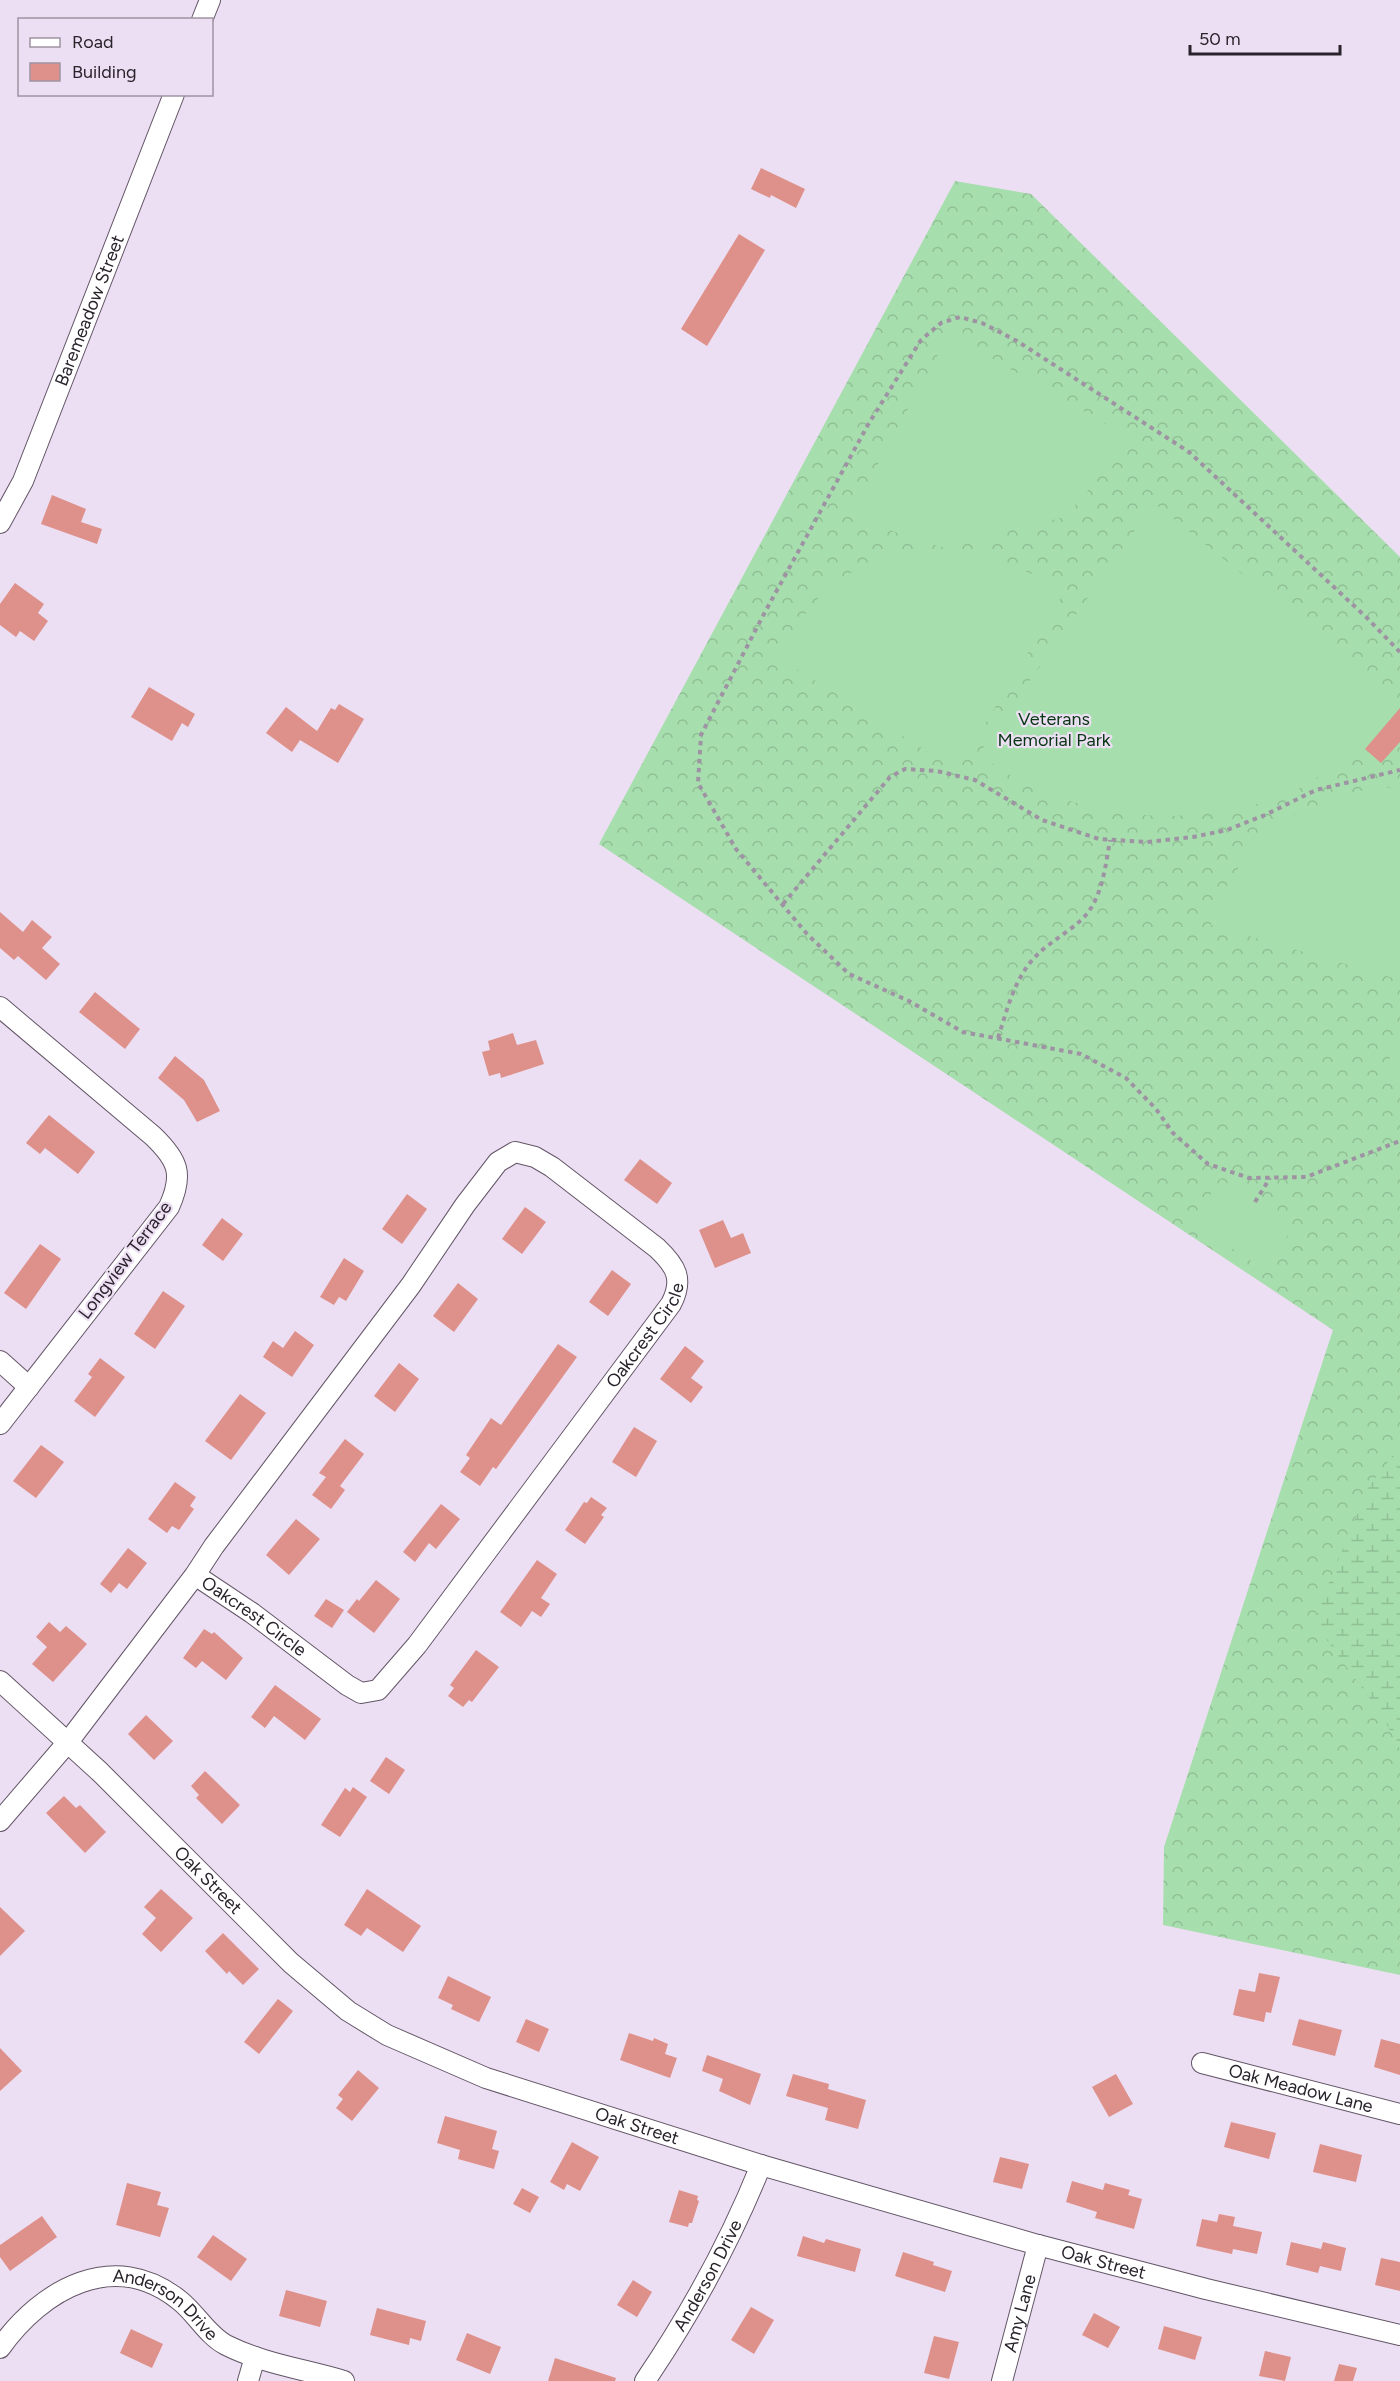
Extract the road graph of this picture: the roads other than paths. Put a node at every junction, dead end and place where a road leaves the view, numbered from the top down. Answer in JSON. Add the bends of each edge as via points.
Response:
{"nodes":[{"id":1,"x":210,"y":0,"type":"edge"},
{"id":2,"x":203,"y":18,"type":"edge"},
{"id":3,"x":173,"y":96,"type":"edge"},
{"id":4,"x":0,"y":523,"type":"edge"},
{"id":5,"x":0,"y":1007,"type":"edge"},
{"id":6,"x":0,"y":1361,"type":"edge"},
{"id":7,"x":29,"y":1387,"type":"junction"},
{"id":8,"x":0,"y":1424,"type":"edge"},
{"id":9,"x":195,"y":1575,"type":"junction"},
{"id":10,"x":0,"y":1681,"type":"edge"},
{"id":11,"x":68,"y":1742,"type":"junction"},
{"id":12,"x":0,"y":1821,"type":"edge"},
{"id":13,"x":1202,"y":2062,"type":"dead end"},
{"id":14,"x":1400,"y":2114,"type":"edge"},
{"id":15,"x":760,"y":2165,"type":"junction"},
{"id":16,"x":1038,"y":2245,"type":"junction"},
{"id":17,"x":1400,"y":2335,"type":"edge"},
{"id":18,"x":0,"y":2348,"type":"edge"},
{"id":19,"x":255,"y":2357,"type":"junction"},
{"id":20,"x":248,"y":2381,"type":"edge"},
{"id":21,"x":345,"y":2381,"type":"edge"},
{"id":22,"x":645,"y":2381,"type":"edge"},
{"id":23,"x":1002,"y":2381,"type":"edge"}],
"edges":[{"from":1,"to":2,"type":"street"},
{"from":3,"to":4,"type":"street","name":"Baremeadow Street","via":[[23,481]]},
{"from":5,"to":7,"type":"street","name":"Longview Terrace","via":[[153,1136],[170,1152],[177,1170],[176,1190],[169,1207]]},
{"from":6,"to":7,"type":"street"},
{"from":7,"to":8,"type":"street","name":"Longview Terrace"},
{"from":9,"to":9,"type":"street","name":"Oakcrest Circle","via":[[498,1162],[515,1152],[535,1157],[671,1262],[678,1278],[671,1304],[417,1646],[378,1690],[361,1693],[347,1686]]},
{"from":9,"to":11,"type":"street","name":"Oakcrest Circle"},
{"from":10,"to":11,"type":"street","name":"Oak Street"},
{"from":11,"to":12,"type":"street","name":"Oakcrest Circle"},
{"from":11,"to":15,"type":"street","name":"Oak Street","via":[[291,1963],[348,2011],[387,2035],[486,2078]]},
{"from":13,"to":14,"type":"street","name":"Oak Meadow Lane"},
{"from":15,"to":16,"type":"street","name":"Oak Street"},
{"from":15,"to":22,"type":"street","name":"Anderson Drive","via":[[708,2278]]},
{"from":16,"to":17,"type":"street","name":"Oak Street"},
{"from":16,"to":23,"type":"street","name":"Amy Lane"},
{"from":18,"to":19,"type":"street","name":"Anderson Drive","via":[[14,2330],[59,2290],[110,2275],[154,2285],[179,2300],[223,2343]]},
{"from":19,"to":20,"type":"street"},
{"from":19,"to":21,"type":"street","name":"Anderson Drive"}]}
